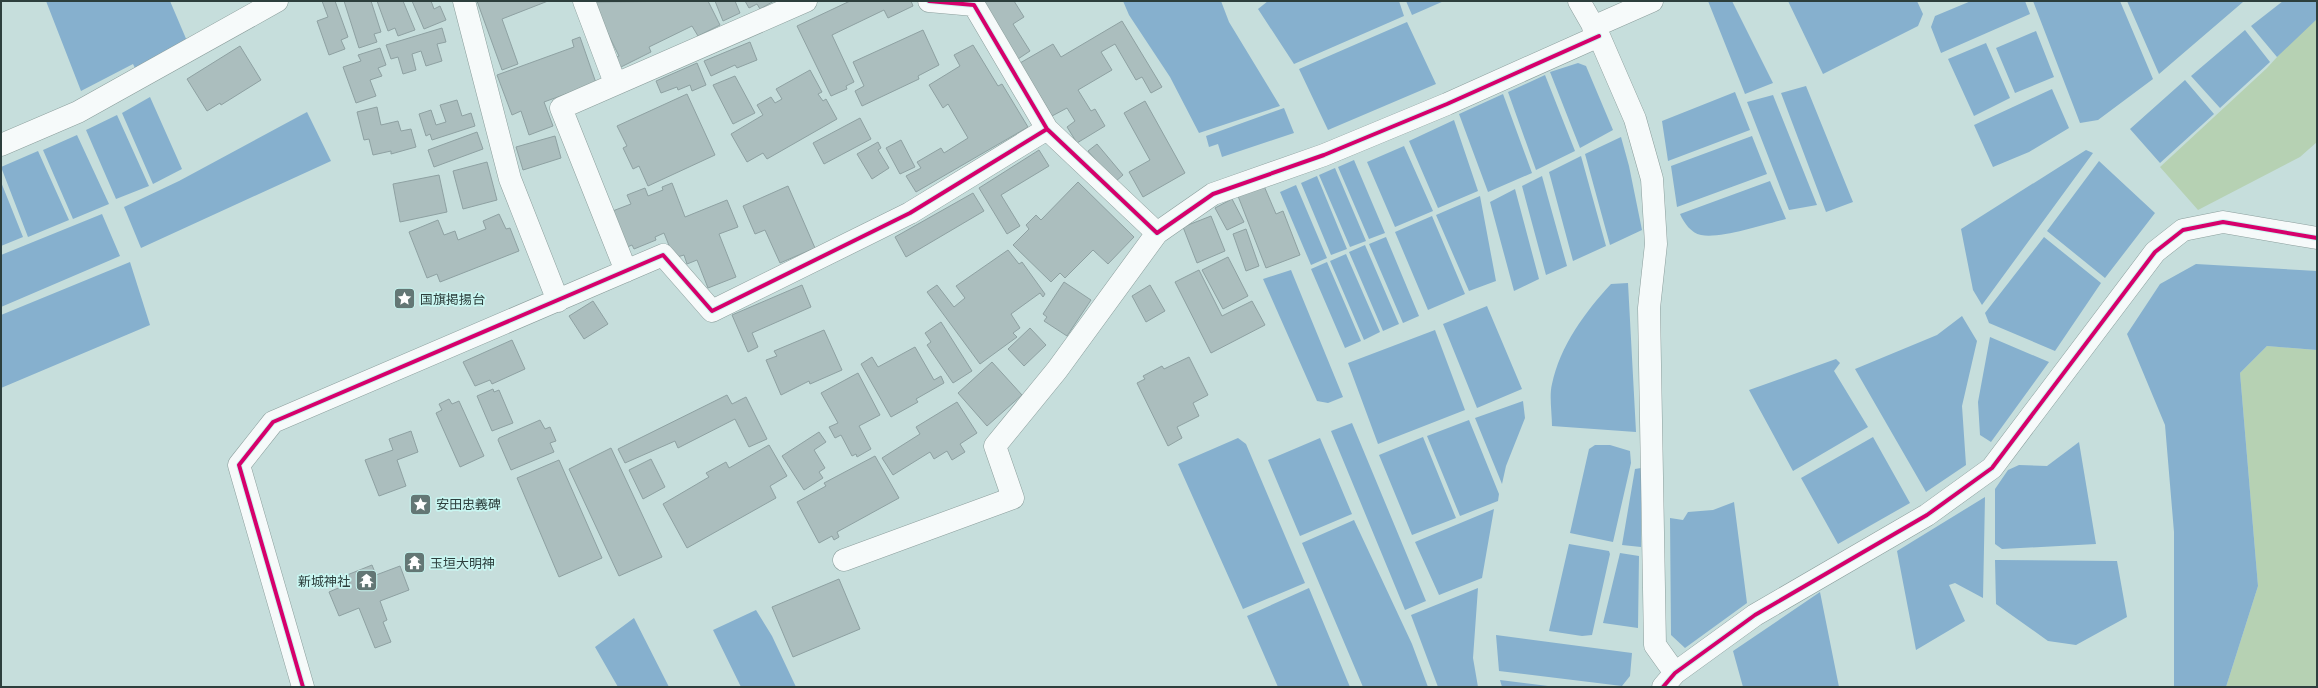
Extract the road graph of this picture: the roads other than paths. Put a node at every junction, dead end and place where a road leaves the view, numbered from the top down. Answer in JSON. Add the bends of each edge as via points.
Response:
{"nodes":[{"id":1,"x":277,"y":1,"type":"edge"},
{"id":2,"x":464,"y":1,"type":"edge"},
{"id":3,"x":584,"y":1,"type":"edge"},
{"id":4,"x":806,"y":1,"type":"edge"},
{"id":5,"x":929,"y":1,"type":"edge"},
{"id":6,"x":1579,"y":1,"type":"edge"},
{"id":7,"x":1652,"y":1,"type":"edge"},
{"id":8,"x":1596,"y":31,"type":"junction"},
{"id":9,"x":615,"y":83,"type":"junction"},
{"id":10,"x":1047,"y":129,"type":"junction"},
{"id":11,"x":1,"y":145,"type":"edge"},
{"id":12,"x":1157,"y":233,"type":"junction"},
{"id":13,"x":2317,"y":238,"type":"edge"},
{"id":14,"x":626,"y":271,"type":"junction"},
{"id":15,"x":558,"y":301,"type":"junction"},
{"id":16,"x":844,"y":560,"type":"dead end"},
{"id":17,"x":1669,"y":680,"type":"edge"},
{"id":18,"x":303,"y":687,"type":"edge"}],
"edges":[{"from":1,"to":11,"type":"street","via":[[78,112]]},
{"from":2,"to":15,"type":"street","via":[[510,179]]},
{"from":3,"to":9,"type":"street"},
{"from":4,"to":9,"type":"street"},
{"from":5,"to":10,"type":"street","via":[[974,5]]},
{"from":6,"to":8,"type":"street"},
{"from":7,"to":8,"type":"street"},
{"from":8,"to":12,"type":"street","via":[[1447,104],[1324,155],[1213,194]]},
{"from":8,"to":17,"type":"street","via":[[1635,118],[1652,179],[1656,244],[1649,308],[1655,645]]},
{"from":9,"to":14,"type":"street","via":[[561,108]]},
{"from":10,"to":12,"type":"street"},
{"from":10,"to":14,"type":"street","via":[[910,213],[712,311],[663,255]]},
{"from":12,"to":16,"type":"street","via":[[1057,370],[995,446],[1013,498]]},
{"from":13,"to":17,"type":"street","via":[[2223,222],[2183,230],[2156,252],[1992,468],[1927,515],[1755,615]]},
{"from":14,"to":15,"type":"street"},
{"from":15,"to":18,"type":"street","via":[[273,422],[239,465]]}]}
